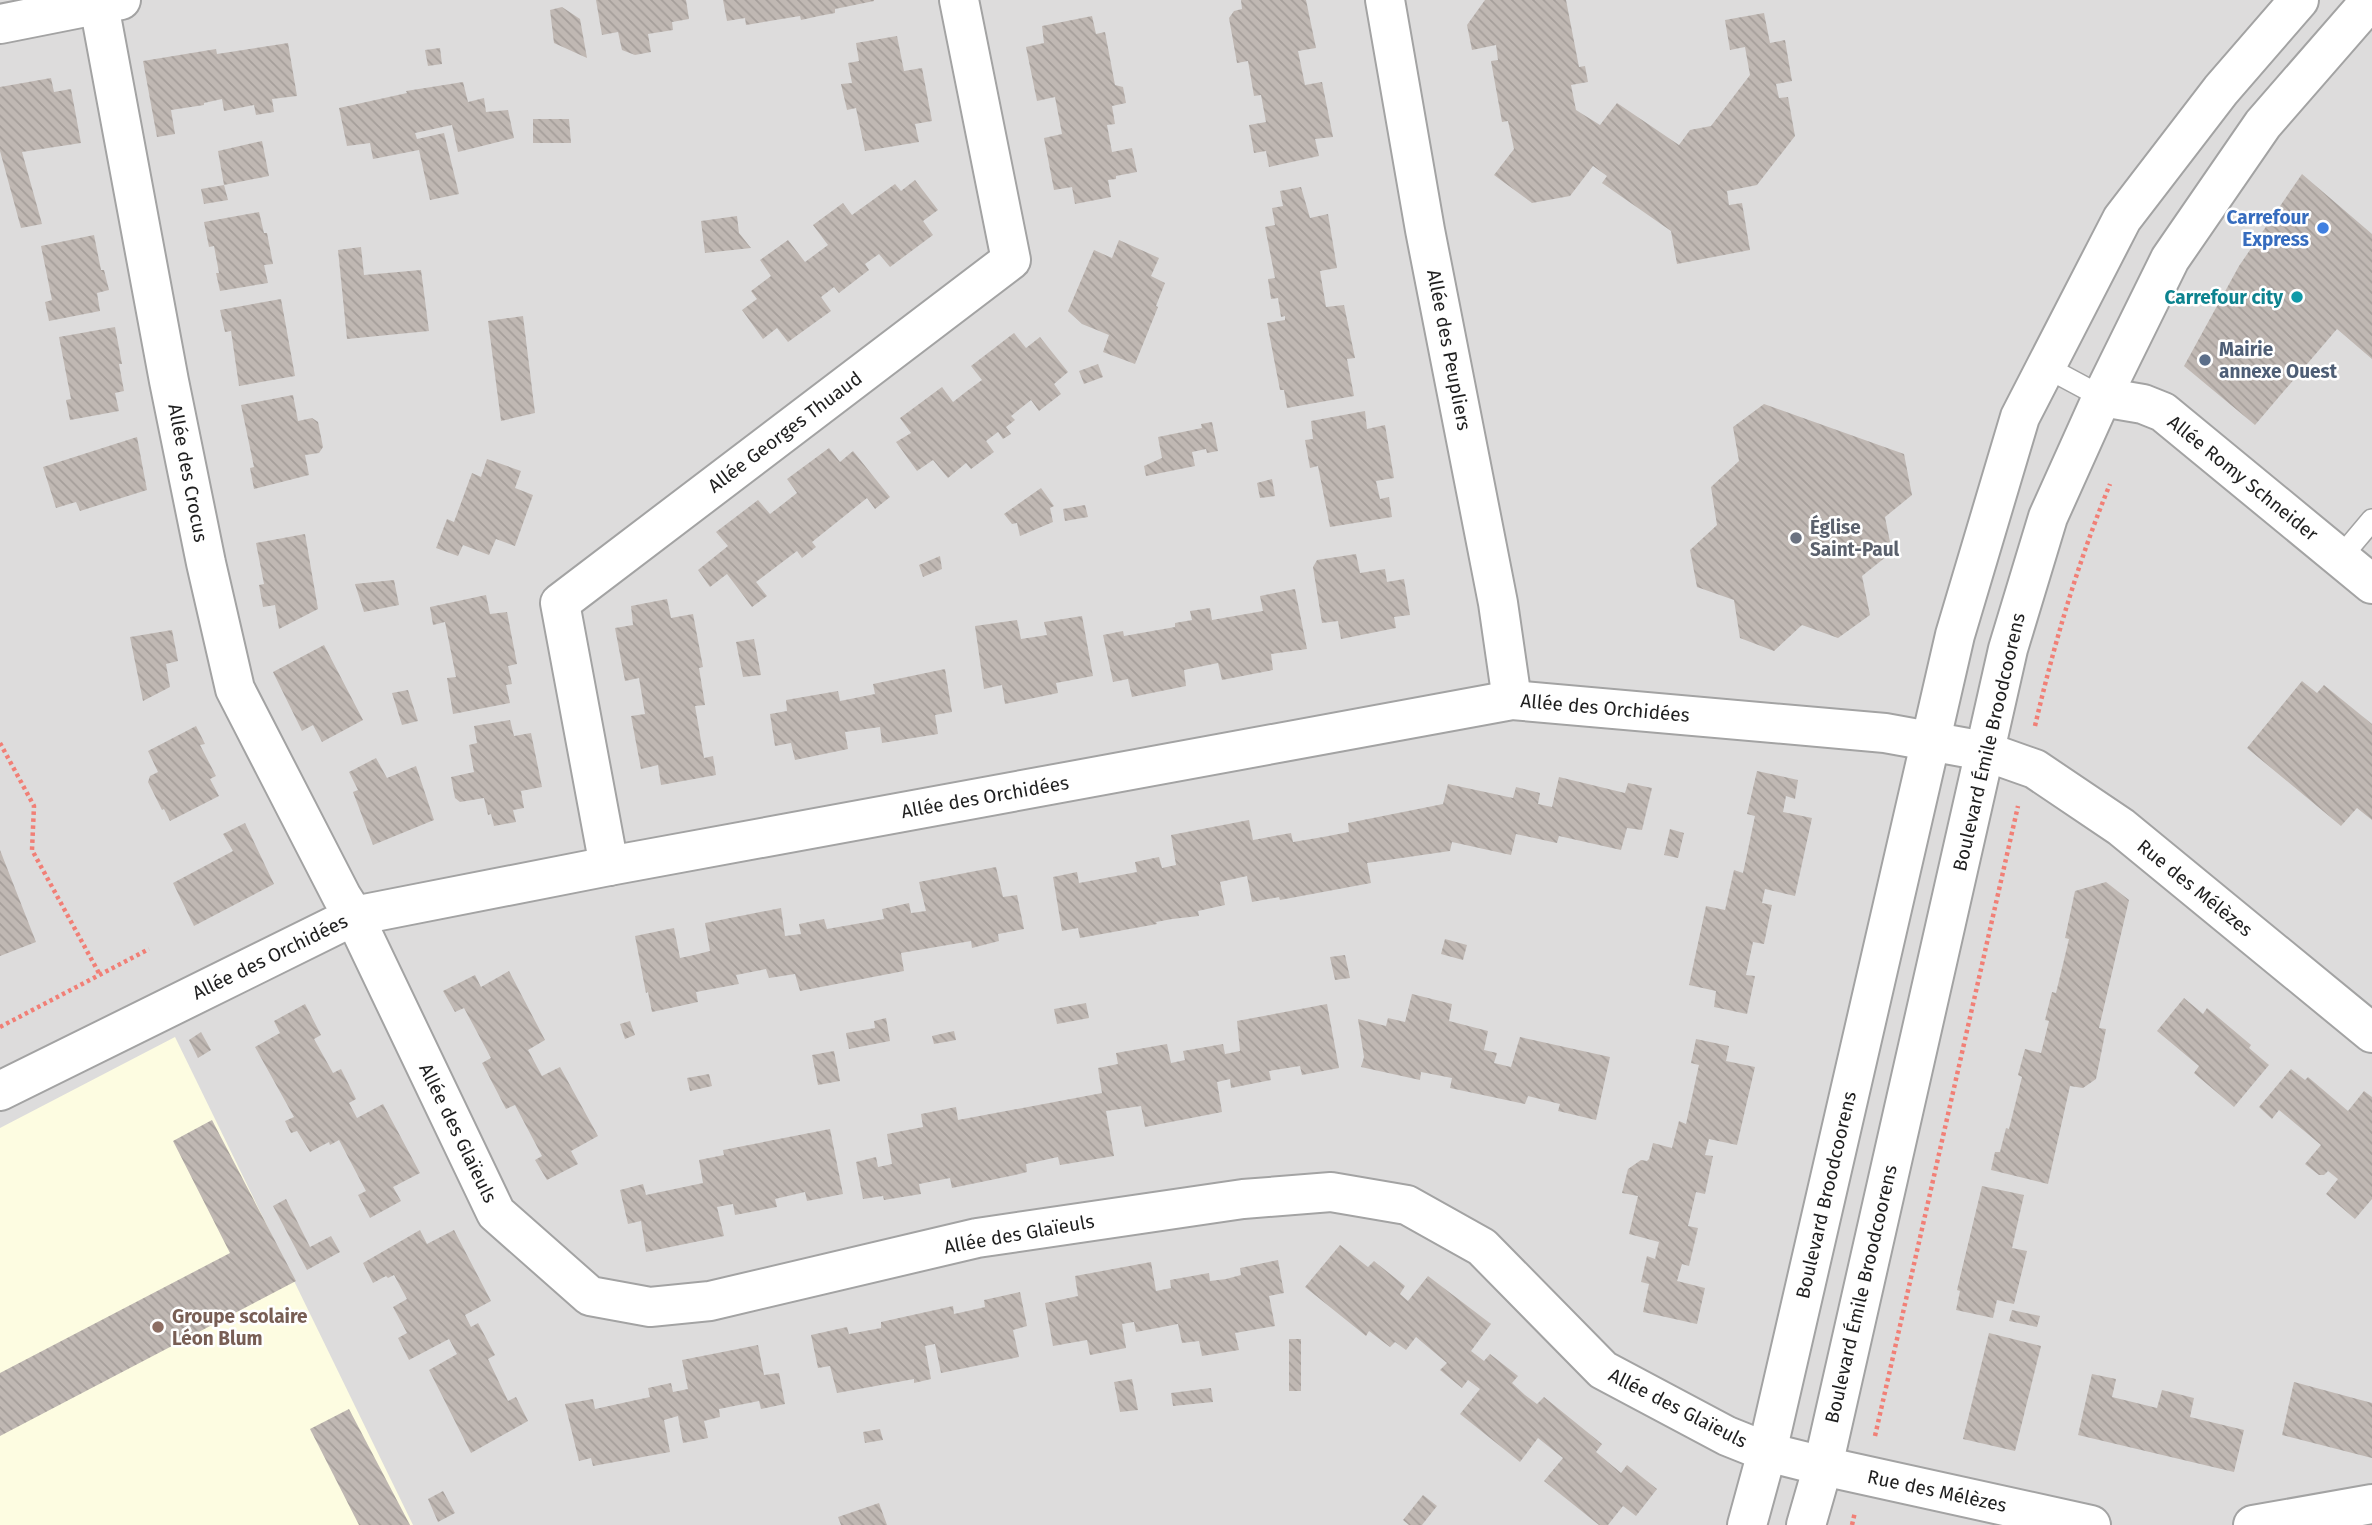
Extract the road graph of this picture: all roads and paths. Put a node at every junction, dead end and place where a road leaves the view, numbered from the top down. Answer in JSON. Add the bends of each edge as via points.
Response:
{"nodes":[{"id":1,"x":959,"y":0,"type":"edge"},
{"id":2,"x":1385,"y":0,"type":"edge"},
{"id":3,"x":2298,"y":0,"type":"edge"},
{"id":4,"x":2371,"y":0,"type":"edge"},
{"id":5,"x":110,"y":2,"type":"edge"},
{"id":6,"x":0,"y":24,"type":"edge"},
{"id":7,"x":2046,"y":367,"type":"junction"},
{"id":8,"x":2102,"y":397,"type":"junction"},
{"id":9,"x":2372,"y":520,"type":"edge"},
{"id":10,"x":2340,"y":558,"type":"junction"},
{"id":11,"x":2372,"y":584,"type":"edge"},
{"id":12,"x":1512,"y":700,"type":"junction"},
{"id":13,"x":1930,"y":741,"type":"junction"},
{"id":14,"x":0,"y":743,"type":"edge"},
{"id":15,"x":1996,"y":755,"type":"junction"},
{"id":16,"x":609,"y":866,"type":"junction"},
{"id":17,"x":354,"y":916,"type":"junction"},
{"id":18,"x":149,"y":949,"type":"dead end"},
{"id":19,"x":100,"y":975,"type":"junction"},
{"id":20,"x":0,"y":1027,"type":"edge"},
{"id":21,"x":2372,"y":1033,"type":"edge"},
{"id":22,"x":0,"y":1091,"type":"edge"},
{"id":23,"x":1767,"y":1452,"type":"junction"},
{"id":24,"x":1823,"y":1466,"type":"junction"},
{"id":25,"x":2372,"y":1504,"type":"edge"},
{"id":26,"x":1747,"y":1525,"type":"edge"},
{"id":27,"x":1806,"y":1525,"type":"edge"},
{"id":28,"x":2091,"y":1525,"type":"edge"},
{"id":29,"x":2253,"y":1525,"type":"edge"}],
"edges":[{"from":1,"to":16,"type":"street","name":"Allée Georges Thuaud","via":[[1011,260],[560,603]]},
{"from":2,"to":12,"type":"street","name":"Allée des Peupliers","via":[[1500,612]]},
{"from":3,"to":7,"type":"street","via":[[2221,90],[2122,219]]},
{"from":4,"to":8,"type":"street","name":"Boulevard Émile Broodcoorens","via":[[2263,124],[2170,259]]},
{"from":5,"to":6,"type":"street"},
{"from":5,"to":17,"type":"street","name":"Allée des Crocus","via":[[169,381],[235,689]]},
{"from":7,"to":8,"type":"lane"},
{"from":7,"to":13,"type":"street","via":[[2020,417],[1955,635]]},
{"from":8,"to":10,"type":"street","name":"Allée Romy Schneider","via":[[2163,412]]},
{"from":8,"to":15,"type":"street","name":"Boulevard Émile Broodcoorens","via":[[2048,517],[2008,649]]},
{"from":9,"to":10,"type":"lane"},
{"from":10,"to":11,"type":"street","name":"Allée Romy Schneider"},
{"from":12,"to":13,"type":"street","name":"Allée des Orchidées","via":[[1885,733]]},
{"from":12,"to":16,"type":"street","name":"Allée des Orchidées"},
{"from":13,"to":15,"type":"street","name":"Allée des Orchidées"},
{"from":13,"to":23,"type":"street","name":"Boulevard Broodcoorens"},
{"from":14,"to":19,"type":"path","via":[[34,806],[32,850]]},
{"from":15,"to":21,"type":"street","name":"Rue des Mélèzes","via":[[2035,769],[2121,827]]},
{"from":15,"to":24,"type":"street","name":"Boulevard Émile Broodcoorens","via":[[1957,878]]},
{"from":16,"to":17,"type":"street","name":"Allée des Orchidées"},
{"from":17,"to":22,"type":"street","name":"Allée des Orchidées"},
{"from":17,"to":23,"type":"street","name":"Allée des Glaïeuls","via":[[496,1213],[590,1296],[650,1307],[710,1301],[977,1238],[1243,1199],[1331,1192],[1407,1205],[1482,1247],[1602,1370],[1721,1434]]},
{"from":18,"to":19,"type":"path"},
{"from":19,"to":20,"type":"path"},
{"from":23,"to":24,"type":"street","name":"Allée des Glaïeuls"},
{"from":23,"to":26,"type":"street","name":"Boulevard Broodcoorens"},
{"from":24,"to":27,"type":"street","name":"Boulevard Émile Broodcoorens"},
{"from":24,"to":28,"type":"street","name":"Rue des Mélèzes"},
{"from":25,"to":29,"type":"street"}]}
